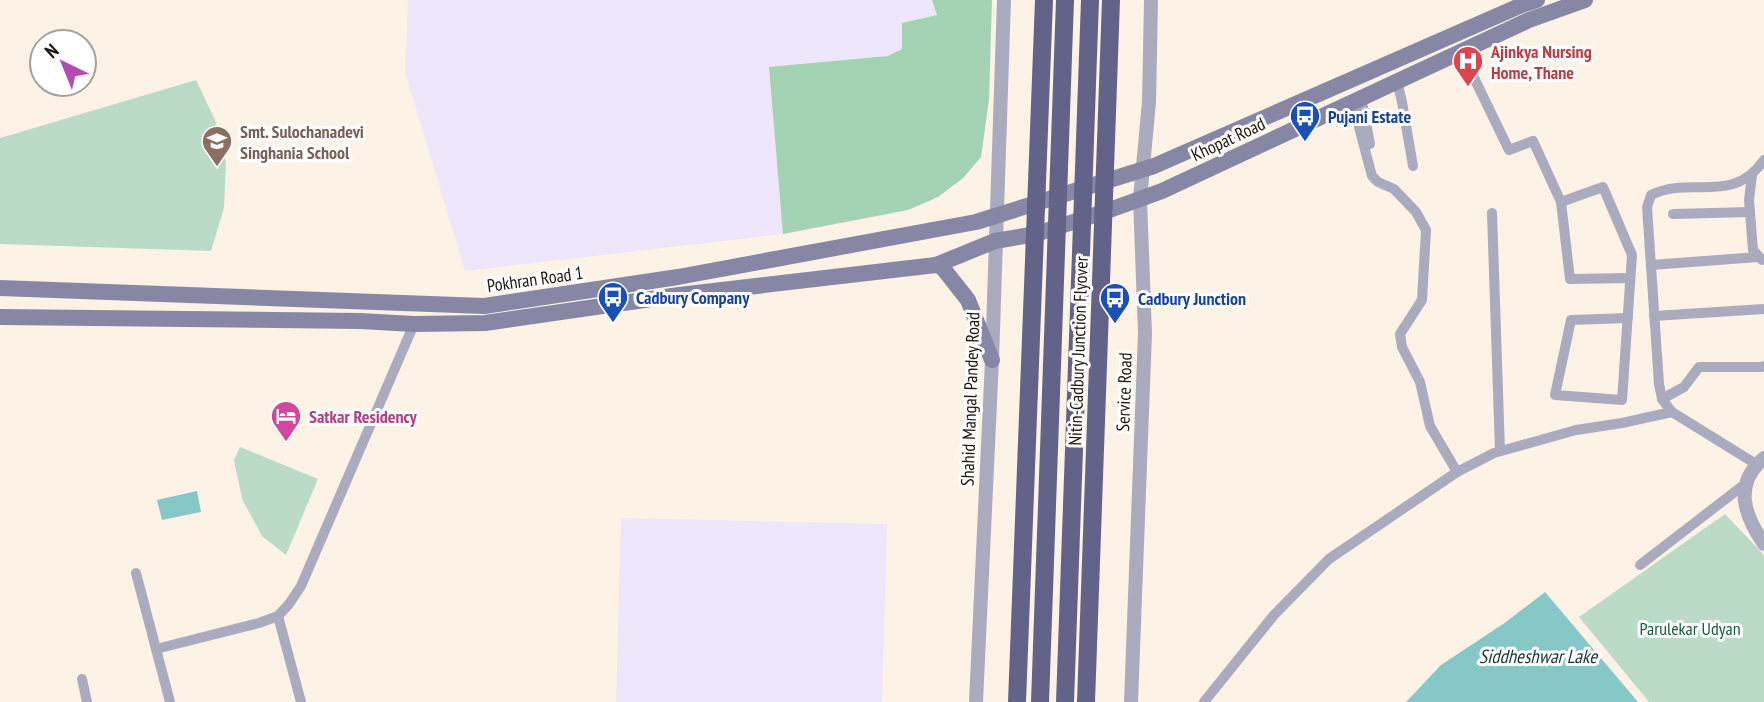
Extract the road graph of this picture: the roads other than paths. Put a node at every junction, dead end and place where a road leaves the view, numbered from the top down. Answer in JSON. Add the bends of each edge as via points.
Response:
{"nodes":[{"id":1,"x":1004,"y":0,"type":"edge"},
{"id":2,"x":1044,"y":0,"type":"edge"},
{"id":3,"x":1065,"y":0,"type":"edge"},
{"id":4,"x":1090,"y":0,"type":"edge"},
{"id":5,"x":1111,"y":0,"type":"edge"},
{"id":6,"x":1151,"y":0,"type":"edge"},
{"id":7,"x":1537,"y":0,"type":"edge"},
{"id":8,"x":1585,"y":0,"type":"edge"},
{"id":9,"x":1475,"y":26,"type":"junction"},
{"id":10,"x":1483,"y":41,"type":"junction"},
{"id":11,"x":1461,"y":51,"type":"junction"},
{"id":12,"x":1397,"y":81,"type":"junction"},
{"id":13,"x":1357,"y":99,"type":"junction"},
{"id":14,"x":1370,"y":144,"type":"dead end"},
{"id":15,"x":1764,"y":160,"type":"edge"},
{"id":16,"x":1413,"y":166,"type":"dead end"},
{"id":17,"x":1143,"y":170,"type":"junction"},
{"id":18,"x":1752,"y":175,"type":"junction"},
{"id":19,"x":1105,"y":182,"type":"junction"},
{"id":20,"x":1065,"y":194,"type":"joint"},
{"id":21,"x":1140,"y":199,"type":"junction"},
{"id":22,"x":1562,"y":202,"type":"junction"},
{"id":23,"x":1037,"y":203,"type":"junction"},
{"id":24,"x":1104,"y":212,"type":"junction"},
{"id":25,"x":1492,"y":212,"type":"dead end"},
{"id":26,"x":1750,"y":212,"type":"junction"},
{"id":27,"x":1673,"y":215,"type":"dead end"},
{"id":28,"x":996,"y":216,"type":"junction"},
{"id":29,"x":1036,"y":234,"type":"junction"},
{"id":30,"x":995,"y":241,"type":"junction"},
{"id":31,"x":1761,"y":260,"type":"edge"},
{"id":32,"x":936,"y":265,"type":"junction"},
{"id":33,"x":1651,"y":265,"type":"junction"},
{"id":34,"x":678,"y":277,"type":"junction"},
{"id":35,"x":1630,"y":278,"type":"junction"},
{"id":36,"x":0,"y":288,"type":"edge"},
{"id":37,"x":69,"y":291,"type":"junction"},
{"id":38,"x":679,"y":295,"type":"junction"},
{"id":39,"x":1764,"y":309,"type":"edge"},
{"id":40,"x":1654,"y":316,"type":"junction"},
{"id":41,"x":0,"y":317,"type":"edge"},
{"id":42,"x":68,"y":318,"type":"junction"},
{"id":43,"x":1628,"y":318,"type":"junction"},
{"id":44,"x":414,"y":324,"type":"junction"},
{"id":45,"x":992,"y":360,"type":"junction"},
{"id":46,"x":1764,"y":366,"type":"edge"},
{"id":47,"x":1662,"y":399,"type":"junction"},
{"id":48,"x":1672,"y":412,"type":"junction"},
{"id":49,"x":1500,"y":451,"type":"junction"},
{"id":50,"x":1760,"y":461,"type":"edge"},
{"id":51,"x":1457,"y":472,"type":"junction"},
{"id":52,"x":1745,"y":484,"type":"junction"},
{"id":53,"x":1764,"y":544,"type":"edge"},
{"id":54,"x":1640,"y":565,"type":"dead end"},
{"id":55,"x":136,"y":573,"type":"dead end"},
{"id":56,"x":278,"y":616,"type":"junction"},
{"id":57,"x":156,"y":649,"type":"junction"},
{"id":58,"x":82,"y":679,"type":"dead end"},
{"id":59,"x":87,"y":702,"type":"edge"},
{"id":60,"x":170,"y":702,"type":"edge"},
{"id":61,"x":301,"y":702,"type":"edge"},
{"id":62,"x":976,"y":702,"type":"edge"},
{"id":63,"x":1017,"y":702,"type":"edge"},
{"id":64,"x":1040,"y":702,"type":"edge"},
{"id":65,"x":1065,"y":702,"type":"edge"},
{"id":66,"x":1086,"y":702,"type":"edge"},
{"id":67,"x":1131,"y":702,"type":"edge"},
{"id":68,"x":1204,"y":702,"type":"edge"}],
"edges":[{"from":1,"to":28,"type":"street","name":"Shahid Mangal Pandey Road"},
{"from":2,"to":23,"type":"highway"},
{"from":3,"to":64,"type":"highway","name":"Nitin-Cadbury Junction Flyover","bridge":true},
{"from":4,"to":65,"type":"highway","name":"Nitin-Cadbury Junction Flyover","bridge":true},
{"from":5,"to":19,"type":"highway"},
{"from":6,"to":17,"type":"street","name":"Service Road"},
{"from":7,"to":9,"type":"main road","name":"Khopat Road"},
{"from":8,"to":10,"type":"main road","name":"Khopat Road"},
{"from":9,"to":10,"type":"main road"},
{"from":9,"to":17,"type":"main road","name":"Khopat Road"},
{"from":10,"to":11,"type":"main road","name":"Khopat Road"},
{"from":11,"to":12,"type":"main road","name":"Khopat Road"},
{"from":11,"to":22,"type":"street","via":[[1508,150],[1533,141]]},
{"from":12,"to":13,"type":"main road","name":"Khopat Road"},
{"from":12,"to":16,"type":"street"},
{"from":13,"to":14,"type":"street"},
{"from":13,"to":21,"type":"main road","name":"Khopat Road"},
{"from":13,"to":51,"type":"street","via":[[1372,176],[1394,189],[1426,229],[1422,300],[1400,334],[1420,382],[1430,426]]},
{"from":15,"to":18,"type":"street"},
{"from":17,"to":19,"type":"main road","name":"Khopat Road"},
{"from":17,"to":21,"type":"street","name":"Service Road"},
{"from":18,"to":26,"type":"street"},
{"from":18,"to":33,"type":"street","via":[[1717,188],[1662,189],[1651,195],[1647,207]]},
{"from":19,"to":20,"type":"main road","name":"Khopat Road"},
{"from":19,"to":24,"type":"highway"},
{"from":20,"to":23,"type":"main road","name":"Pokhran Road 1"},
{"from":21,"to":24,"type":"main road","name":"Khopat Road"},
{"from":21,"to":67,"type":"street","name":"Service Road","via":[[1145,333]]},
{"from":22,"to":35,"type":"street","via":[[1570,279]]},
{"from":22,"to":35,"type":"street","via":[[1603,187],[1632,255]]},
{"from":23,"to":28,"type":"main road","name":"Pokhran Road 1"},
{"from":23,"to":29,"type":"highway"},
{"from":24,"to":29,"type":"main road","name":"Khopat Road"},
{"from":24,"to":66,"type":"highway"},
{"from":25,"to":49,"type":"street"},
{"from":26,"to":27,"type":"street"},
{"from":26,"to":31,"type":"street","via":[[1753,250]]},
{"from":28,"to":30,"type":"street","name":"Shahid Mangal Pandey Road"},
{"from":28,"to":34,"type":"main road","name":"Pokhran Road 1"},
{"from":29,"to":30,"type":"main road","name":"Pokhran Road 1"},
{"from":29,"to":63,"type":"highway"},
{"from":30,"to":32,"type":"main road","name":"Pokhran Road 1"},
{"from":30,"to":45,"type":"street","name":"Shahid Mangal Pandey Road"},
{"from":31,"to":33,"type":"street"},
{"from":32,"to":38,"type":"main road","name":"Pokhran Road 1"},
{"from":32,"to":45,"type":"main road","via":[[968,300]]},
{"from":33,"to":40,"type":"street"},
{"from":34,"to":37,"type":"main road","name":"Pokhran Road 1","via":[[484,306]]},
{"from":34,"to":38,"type":"main road"},
{"from":35,"to":43,"type":"street"},
{"from":36,"to":37,"type":"main road","name":"Pokhran Road 1"},
{"from":37,"to":42,"type":"main road"},
{"from":38,"to":44,"type":"main road","name":"Pokhran Road 1","via":[[485,323]]},
{"from":39,"to":40,"type":"street"},
{"from":40,"to":47,"type":"street"},
{"from":41,"to":42,"type":"main road","name":"Pokhran Road 1"},
{"from":42,"to":44,"type":"main road","name":"Pokhran Road 1"},
{"from":43,"to":43,"type":"street","via":[[1622,400],[1555,394],[1570,320]]},
{"from":44,"to":56,"type":"street","via":[[301,586]]},
{"from":45,"to":62,"type":"street","name":"Shahid Mangal Pandey Road"},
{"from":46,"to":47,"type":"street","via":[[1699,367],[1684,387]]},
{"from":47,"to":48,"type":"street"},
{"from":48,"to":49,"type":"street","via":[[1576,430]]},
{"from":48,"to":50,"type":"street"},
{"from":49,"to":51,"type":"street"},
{"from":50,"to":52,"type":"street"},
{"from":51,"to":68,"type":"street","via":[[1329,559],[1273,615]]},
{"from":52,"to":53,"type":"street","via":[[1743,499]]},
{"from":52,"to":54,"type":"street"},
{"from":55,"to":57,"type":"street"},
{"from":56,"to":57,"type":"street"},
{"from":56,"to":61,"type":"street"},
{"from":57,"to":60,"type":"street"},
{"from":58,"to":59,"type":"street"}]}
